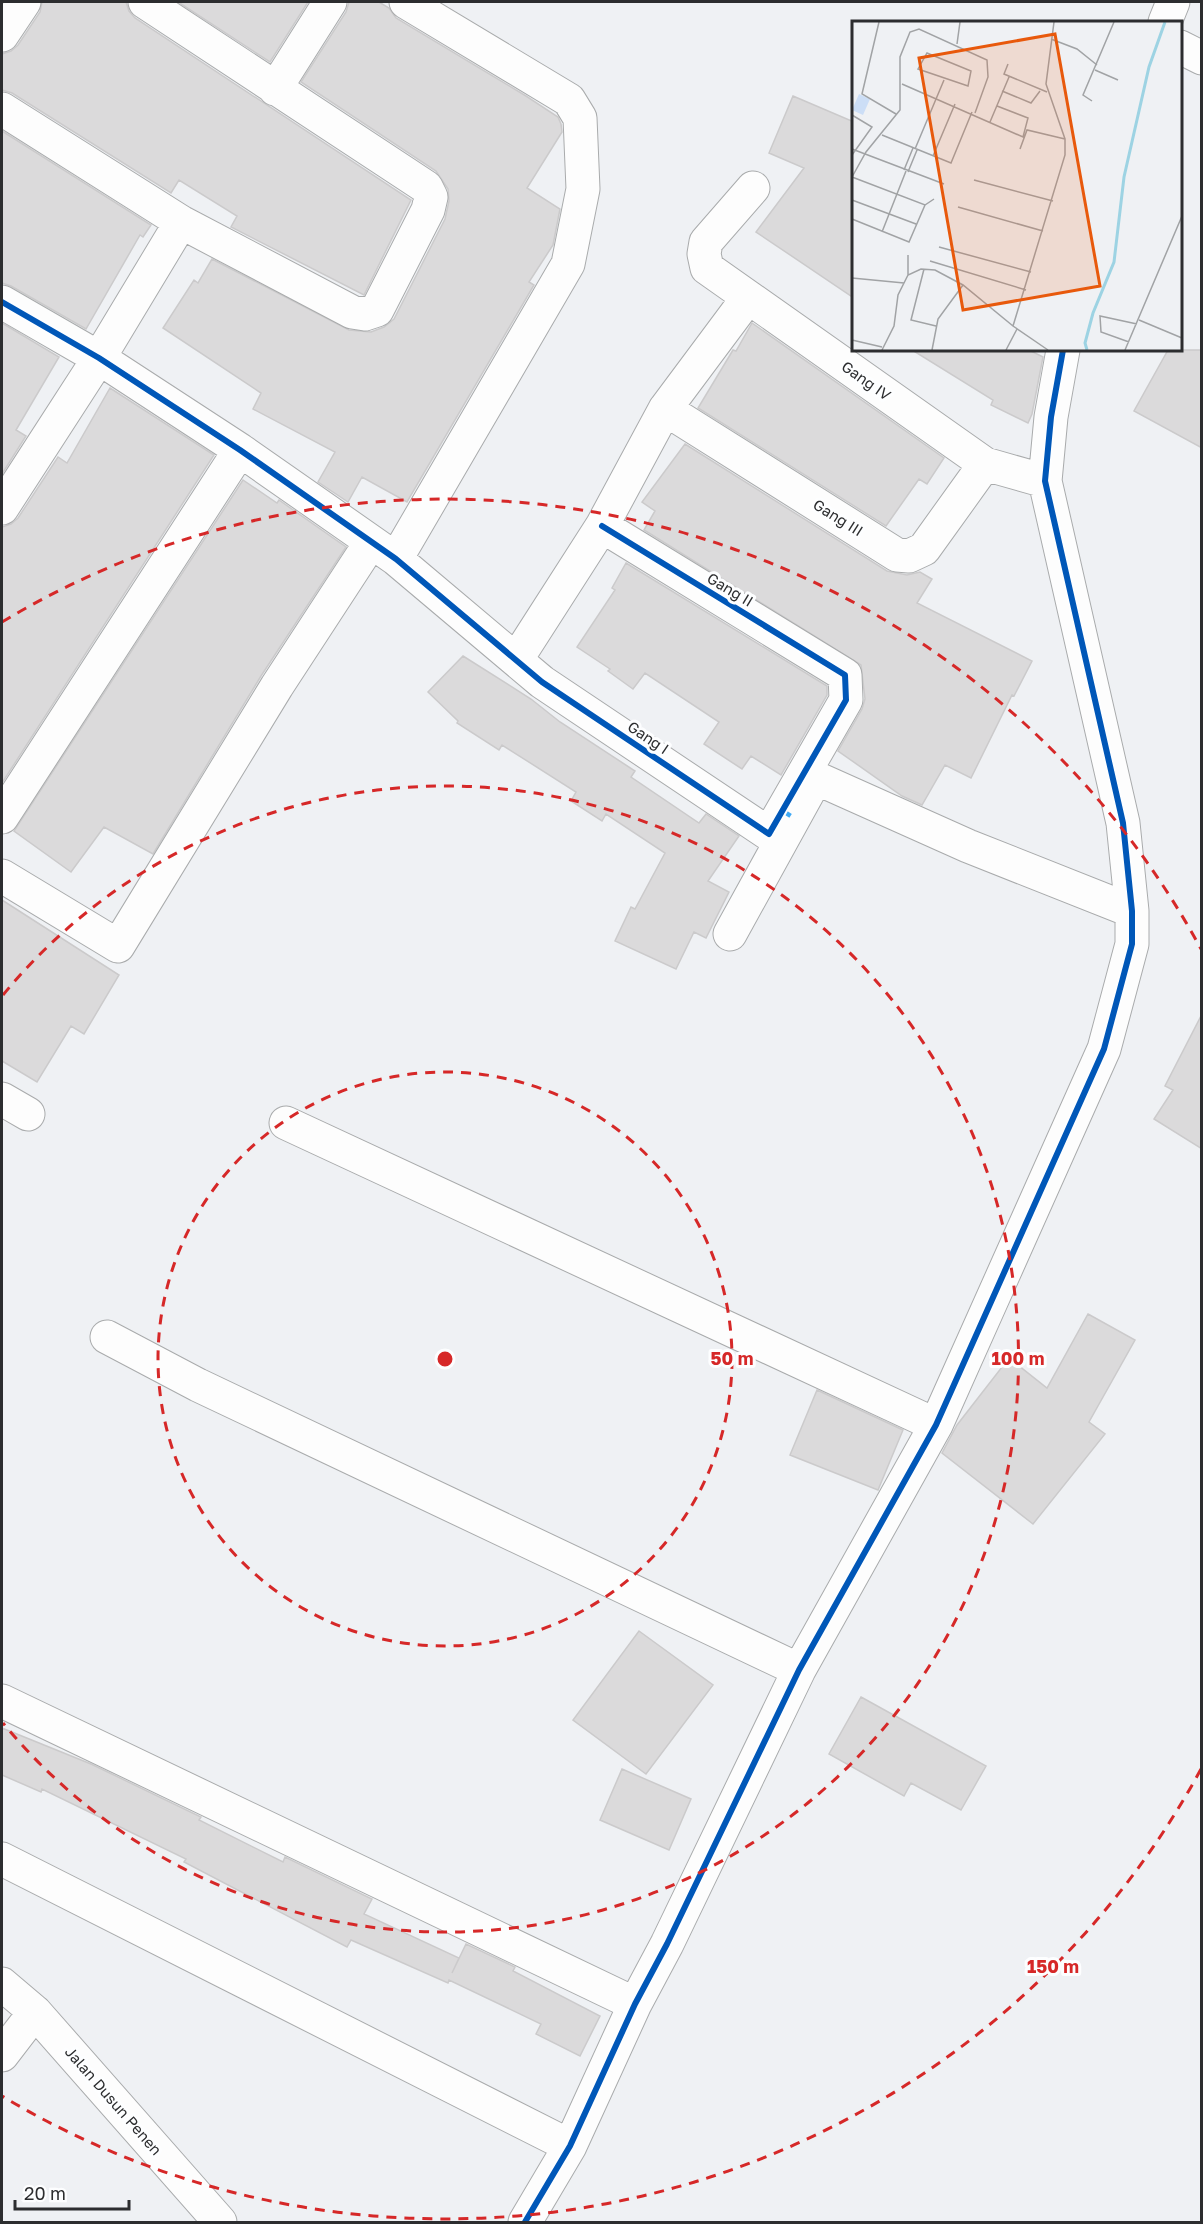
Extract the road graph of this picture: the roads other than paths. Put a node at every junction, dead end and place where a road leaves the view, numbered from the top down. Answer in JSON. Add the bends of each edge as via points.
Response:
{"nodes":[{"id":1,"x":24,"y":2,"type":"edge"},
{"id":2,"x":145,"y":2,"type":"edge"},
{"id":3,"x":330,"y":2,"type":"edge"},
{"id":4,"x":406,"y":2,"type":"edge"},
{"id":5,"x":1173,"y":2,"type":"edge"},
{"id":6,"x":1165,"y":21,"type":"edge"},
{"id":7,"x":2,"y":35,"type":"edge"},
{"id":8,"x":1182,"y":48,"type":"edge"},
{"id":9,"x":1202,"y":58,"type":"edge"},
{"id":10,"x":275,"y":89,"type":"junction"},
{"id":11,"x":2,"y":109,"type":"edge"},
{"id":12,"x":753,"y":188,"type":"dead end"},
{"id":13,"x":181,"y":222,"type":"junction"},
{"id":14,"x":747,"y":299,"type":"junction"},
{"id":15,"x":2,"y":302,"type":"edge"},
{"id":16,"x":1063,"y":351,"type":"edge"},
{"id":17,"x":99,"y":358,"type":"junction"},
{"id":18,"x":665,"y":409,"type":"junction"},
{"id":19,"x":240,"y":450,"type":"junction"},
{"id":20,"x":984,"y":464,"type":"junction"},
{"id":21,"x":1045,"y":481,"type":"junction"},
{"id":22,"x":2,"y":508,"type":"edge"},
{"id":23,"x":602,"y":526,"type":"junction"},
{"id":24,"x":384,"y":550,"type":"junction"},
{"id":25,"x":516,"y":660,"type":"junction"},
{"id":26,"x":2,"y":817,"type":"edge"},
{"id":27,"x":782,"y":821,"type":"junction"},
{"id":28,"x":2,"y":876,"type":"edge"},
{"id":29,"x":1132,"y":911,"type":"junction"},
{"id":30,"x":730,"y":934,"type":"dead end"},
{"id":31,"x":286,"y":1124,"type":"dead end"},
{"id":32,"x":107,"y":1337,"type":"dead end"},
{"id":33,"x":936,"y":1425,"type":"junction"},
{"id":34,"x":799,"y":1670,"type":"junction"},
{"id":35,"x":2,"y":1701,"type":"edge"},
{"id":36,"x":2,"y":1859,"type":"edge"},
{"id":37,"x":2,"y":1984,"type":"edge"},
{"id":38,"x":635,"y":2004,"type":"junction"},
{"id":39,"x":35,"y":2012,"type":"junction"},
{"id":40,"x":2,"y":2055,"type":"edge"},
{"id":41,"x":570,"y":2146,"type":"junction"},
{"id":42,"x":220,"y":2223,"type":"edge"},
{"id":43,"x":525,"y":2223,"type":"edge"}],
"edges":[{"from":1,"to":7,"type":"street"},
{"from":2,"to":10,"type":"street"},
{"from":3,"to":10,"type":"street"},
{"from":4,"to":24,"type":"street","via":[[569,100],[580,118],[583,189],[568,264]]},
{"from":5,"to":6,"type":"street"},
{"from":8,"to":9,"type":"street"},
{"from":10,"to":13,"type":"street","via":[[426,187],[431,197],[419,232],[377,310],[365,314],[352,312]]},
{"from":11,"to":13,"type":"street"},
{"from":12,"to":14,"type":"street","name":"Gang IV","via":[[706,242],[704,254],[707,268]]},
{"from":13,"to":17,"type":"street"},
{"from":14,"to":18,"type":"street"},
{"from":14,"to":20,"type":"street","name":"Gang IV"},
{"from":15,"to":17,"type":"street","name":"Gang I"},
{"from":16,"to":21,"type":"street"},
{"from":17,"to":19,"type":"street","name":"Gang I"},
{"from":17,"to":22,"type":"street"},
{"from":18,"to":20,"type":"street","name":"Gang III","via":[[897,555],[909,556],[924,549]]},
{"from":18,"to":23,"type":"street"},
{"from":19,"to":24,"type":"street","name":"Gang I"},
{"from":19,"to":26,"type":"street"},
{"from":20,"to":21,"type":"street","name":"Gang IV"},
{"from":21,"to":29,"type":"street","via":[[1123,823]]},
{"from":23,"to":25,"type":"street"},
{"from":23,"to":27,"type":"street","name":"Gang II","via":[[844,675],[846,700]]},
{"from":24,"to":25,"type":"street","name":"Gang I"},
{"from":24,"to":28,"type":"street","via":[[277,686],[118,946]]},
{"from":25,"to":27,"type":"street","name":"Gang I","via":[[542,682]]},
{"from":27,"to":29,"type":"street","via":[[816,778],[968,846]]},
{"from":27,"to":30,"type":"street"},
{"from":29,"to":33,"type":"street","via":[[1132,944],[1104,1049]]},
{"from":31,"to":33,"type":"street"},
{"from":32,"to":34,"type":"street","via":[[198,1386]]},
{"from":33,"to":34,"type":"street"},
{"from":34,"to":38,"type":"street"},
{"from":35,"to":38,"type":"street"},
{"from":36,"to":41,"type":"street"},
{"from":37,"to":39,"type":"street","name":"Jalan Dusun Penen"},
{"from":38,"to":41,"type":"street"},
{"from":39,"to":40,"type":"street"},
{"from":39,"to":42,"type":"street","name":"Jalan Dusun Penen"},
{"from":41,"to":43,"type":"street"}]}
